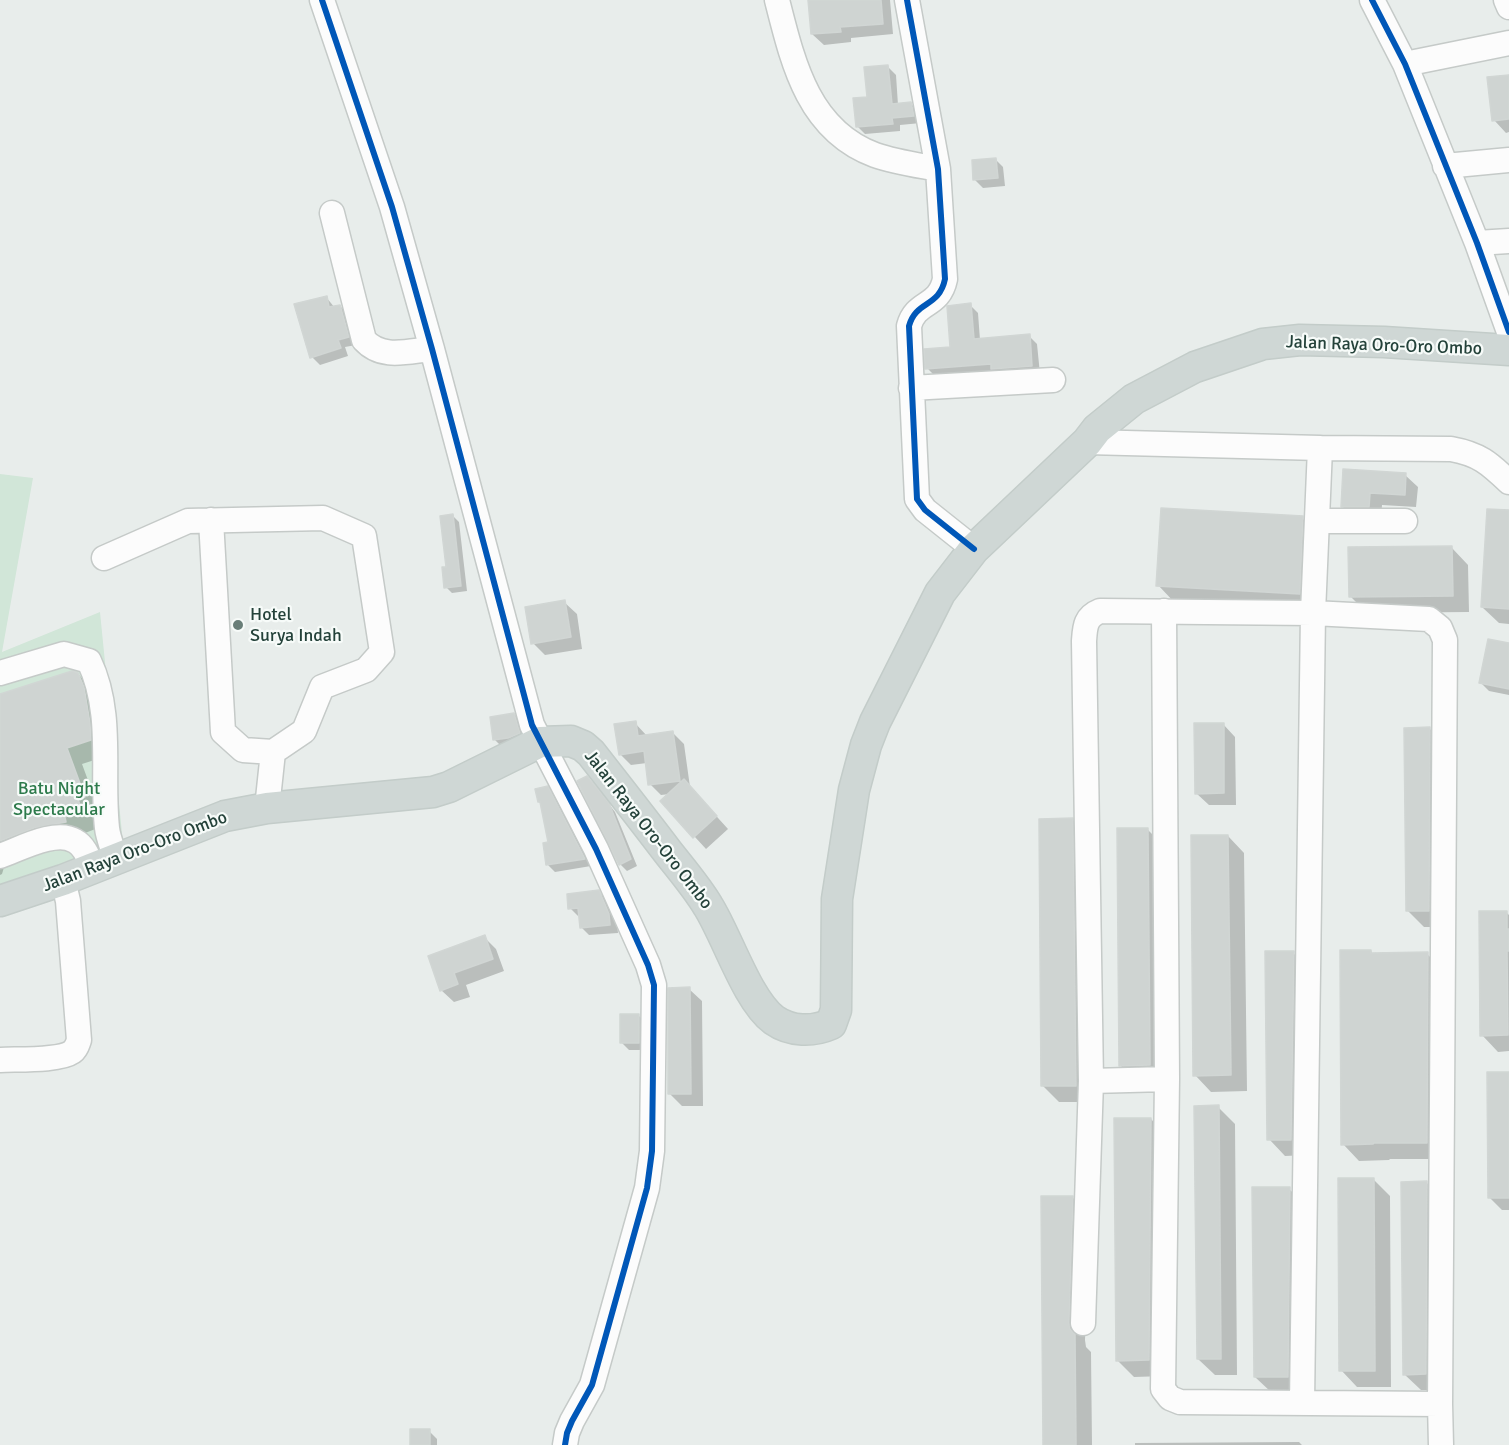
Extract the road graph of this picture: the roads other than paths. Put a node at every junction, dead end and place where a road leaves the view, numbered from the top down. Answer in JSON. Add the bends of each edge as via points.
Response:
{"nodes":[{"id":1,"x":322,"y":0,"type":"edge"},
{"id":2,"x":777,"y":0,"type":"edge"},
{"id":3,"x":907,"y":0,"type":"edge"},
{"id":4,"x":1372,"y":0,"type":"edge"},
{"id":5,"x":1506,"y":0,"type":"edge"},
{"id":6,"x":1509,"y":7,"type":"edge"},
{"id":7,"x":1509,"y":43,"type":"edge"},
{"id":8,"x":1405,"y":64,"type":"junction"},
{"id":9,"x":1509,"y":160,"type":"edge"},
{"id":10,"x":1445,"y":166,"type":"junction"},
{"id":11,"x":938,"y":170,"type":"junction"},
{"id":12,"x":332,"y":213,"type":"dead end"},
{"id":13,"x":1509,"y":241,"type":"edge"},
{"id":14,"x":1477,"y":243,"type":"junction"},
{"id":15,"x":1509,"y":332,"type":"edge"},
{"id":16,"x":432,"y":349,"type":"junction"},
{"id":17,"x":1509,"y":350,"type":"edge"},
{"id":18,"x":1053,"y":380,"type":"dead end"},
{"id":19,"x":911,"y":388,"type":"junction"},
{"id":20,"x":1087,"y":442,"type":"junction"},
{"id":21,"x":1320,"y":448,"type":"junction"},
{"id":22,"x":1509,"y":482,"type":"edge"},
{"id":23,"x":211,"y":520,"type":"junction"},
{"id":24,"x":1317,"y":521,"type":"junction"},
{"id":25,"x":1405,"y":521,"type":"dead end"},
{"id":26,"x":974,"y":549,"type":"junction"},
{"id":27,"x":104,"y":558,"type":"dead end"},
{"id":28,"x":1164,"y":612,"type":"junction"},
{"id":29,"x":1313,"y":613,"type":"junction"},
{"id":30,"x":0,"y":673,"type":"edge"},
{"id":31,"x":540,"y":742,"type":"junction"},
{"id":32,"x":273,"y":752,"type":"junction"},
{"id":33,"x":267,"y":808,"type":"junction"},
{"id":34,"x":0,"y":856,"type":"edge"},
{"id":35,"x":104,"y":864,"type":"junction"},
{"id":36,"x":63,"y":880,"type":"junction"},
{"id":37,"x":0,"y":901,"type":"edge"},
{"id":38,"x":0,"y":1060,"type":"edge"},
{"id":39,"x":1167,"y":1079,"type":"junction"},
{"id":40,"x":1091,"y":1081,"type":"junction"},
{"id":41,"x":1083,"y":1323,"type":"dead end"},
{"id":42,"x":1302,"y":1402,"type":"junction"},
{"id":43,"x":1440,"y":1404,"type":"junction"},
{"id":44,"x":565,"y":1445,"type":"edge"},
{"id":45,"x":1441,"y":1445,"type":"edge"}],
"edges":[{"from":1,"to":16,"type":"street","via":[[392,207]]},
{"from":2,"to":11,"type":"street","via":[[790,54],[808,96],[833,131],[876,155]]},
{"from":3,"to":11,"type":"street"},
{"from":4,"to":8,"type":"street"},
{"from":5,"to":6,"type":"street"},
{"from":7,"to":8,"type":"street"},
{"from":8,"to":10,"type":"street"},
{"from":9,"to":10,"type":"street"},
{"from":10,"to":14,"type":"street"},
{"from":11,"to":19,"type":"street","via":[[945,279],[938,297],[911,317]]},
{"from":12,"to":16,"type":"street","via":[[364,340],[372,349],[384,353]]},
{"from":13,"to":14,"type":"street"},
{"from":14,"to":15,"type":"street"},
{"from":16,"to":31,"type":"street","via":[[529,714]]},
{"from":17,"to":20,"type":"main road","name":"Jalan Raya Oro-Oro Ombo","via":[[1300,340],[1263,344],[1195,368],[1134,399]]},
{"from":18,"to":19,"type":"street"},
{"from":19,"to":26,"type":"street","via":[[917,499]]},
{"from":20,"to":21,"type":"street"},
{"from":20,"to":26,"type":"main road","name":"Jalan Raya Oro-Oro Ombo"},
{"from":21,"to":22,"type":"street","via":[[1469,452],[1486,460]]},
{"from":21,"to":24,"type":"street"},
{"from":23,"to":27,"type":"street","via":[[188,521]]},
{"from":23,"to":32,"type":"street","via":[[223,732],[243,750]]},
{"from":23,"to":32,"type":"street","via":[[323,518],[364,536],[382,652],[366,670],[321,687],[303,731]]},
{"from":24,"to":25,"type":"street"},
{"from":24,"to":29,"type":"street"},
{"from":26,"to":31,"type":"main road","name":"Jalan Raya Oro-Oro Ombo","via":[[940,593],[866,745],[854,790],[837,899],[836,1010],[831,1024],[799,1029],[782,1025],[765,1012],[700,893],[591,753],[570,741]]},
{"from":28,"to":29,"type":"street"},
{"from":28,"to":39,"type":"street"},
{"from":28,"to":40,"type":"street","via":[[1100,611],[1089,617],[1085,627]]},
{"from":29,"to":42,"type":"street"},
{"from":29,"to":43,"type":"street","via":[[1429,619],[1440,628],[1445,640]]},
{"from":30,"to":35,"type":"street","via":[[64,654],[89,661],[98,679],[106,744]]},
{"from":31,"to":33,"type":"main road","name":"Jalan Raya Oro-Oro Ombo","via":[[433,792]]},
{"from":31,"to":44,"type":"street","via":[[596,849],[654,985],[652,1151],[647,1188],[592,1385],[572,1420]]},
{"from":32,"to":33,"type":"street"},
{"from":33,"to":35,"type":"main road","name":"Jalan Raya Oro-Oro Ombo","via":[[225,816]]},
{"from":34,"to":35,"type":"street","via":[[58,836],[76,841]]},
{"from":35,"to":36,"type":"main road","name":"Jalan Raya Oro-Oro Ombo"},
{"from":36,"to":37,"type":"main road","name":"Jalan Raya Oro-Oro Ombo"},
{"from":36,"to":38,"type":"street","via":[[79,1040],[70,1053],[59,1056]]},
{"from":39,"to":40,"type":"street"},
{"from":39,"to":42,"type":"street","via":[[1163,1389],[1180,1402]]},
{"from":40,"to":41,"type":"street"},
{"from":42,"to":43,"type":"street"},
{"from":43,"to":45,"type":"street"}]}
